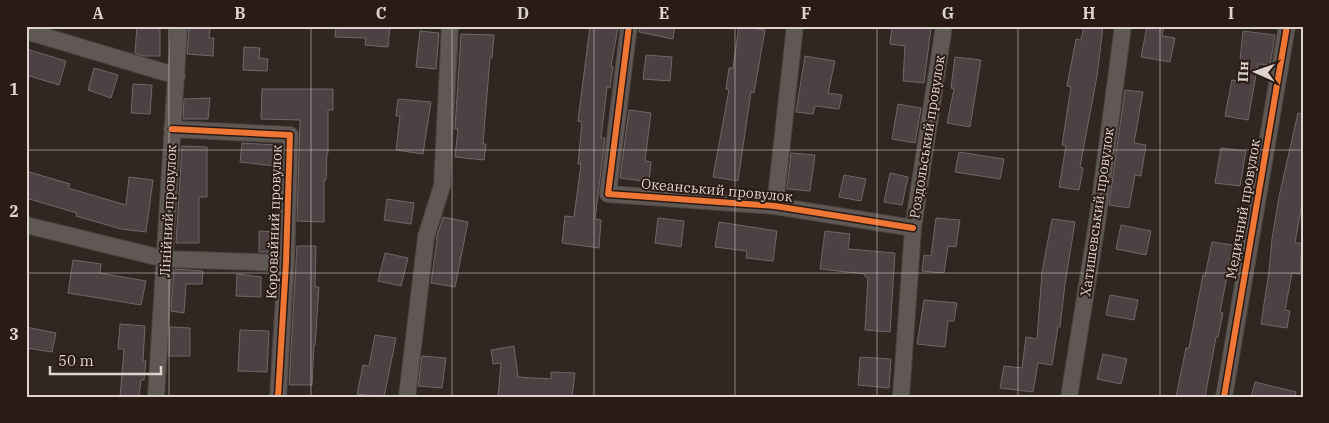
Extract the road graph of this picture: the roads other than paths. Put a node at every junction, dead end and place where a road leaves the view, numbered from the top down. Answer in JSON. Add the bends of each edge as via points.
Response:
{"nodes":[{"id":1,"x":179,"y":26,"type":"edge"},
{"id":2,"x":450,"y":26,"type":"edge"},
{"id":3,"x":629,"y":26,"type":"edge"},
{"id":4,"x":795,"y":26,"type":"edge"},
{"id":5,"x":944,"y":26,"type":"edge"},
{"id":6,"x":1123,"y":26,"type":"edge"},
{"id":7,"x":1287,"y":26,"type":"edge"},
{"id":8,"x":26,"y":31,"type":"edge"},
{"id":9,"x":177,"y":76,"type":"junction"},
{"id":10,"x":172,"y":129,"type":"junction"},
{"id":11,"x":775,"y":206,"type":"junction"},
{"id":12,"x":26,"y":225,"type":"edge"},
{"id":13,"x":913,"y":228,"type":"junction"},
{"id":14,"x":165,"y":259,"type":"junction"},
{"id":15,"x":286,"y":263,"type":"junction"},
{"id":16,"x":156,"y":397,"type":"edge"},
{"id":17,"x":278,"y":397,"type":"edge"},
{"id":18,"x":407,"y":397,"type":"edge"},
{"id":19,"x":901,"y":397,"type":"edge"},
{"id":20,"x":1069,"y":397,"type":"edge"},
{"id":21,"x":1224,"y":397,"type":"edge"}],
"edges":[{"from":1,"to":9,"type":"street","name":"Лінійний провулок"},
{"from":2,"to":18,"type":"street","via":[[442,186],[426,237]]},
{"from":3,"to":11,"type":"street","name":"Океанський провулок","via":[[608,194]]},
{"from":4,"to":11,"type":"street"},
{"from":5,"to":13,"type":"street","name":"Роздольський провулок"},
{"from":6,"to":20,"type":"street","name":"Хатишевський провулок"},
{"from":7,"to":21,"type":"street","name":"Медичний провулок"},
{"from":8,"to":9,"type":"street"},
{"from":9,"to":10,"type":"street","name":"Лінійний провулок"},
{"from":10,"to":14,"type":"street","name":"Лінійний провулок"},
{"from":10,"to":15,"type":"street","name":"Коровайний провулок","via":[[290,135]]},
{"from":11,"to":13,"type":"street","name":"Океанський провулок"},
{"from":12,"to":14,"type":"street"},
{"from":13,"to":19,"type":"street","name":"Роздольський провулок"},
{"from":14,"to":15,"type":"street"},
{"from":14,"to":16,"type":"street","name":"Лінійний провулок"},
{"from":15,"to":17,"type":"street","name":"Коровайний провулок"}]}
